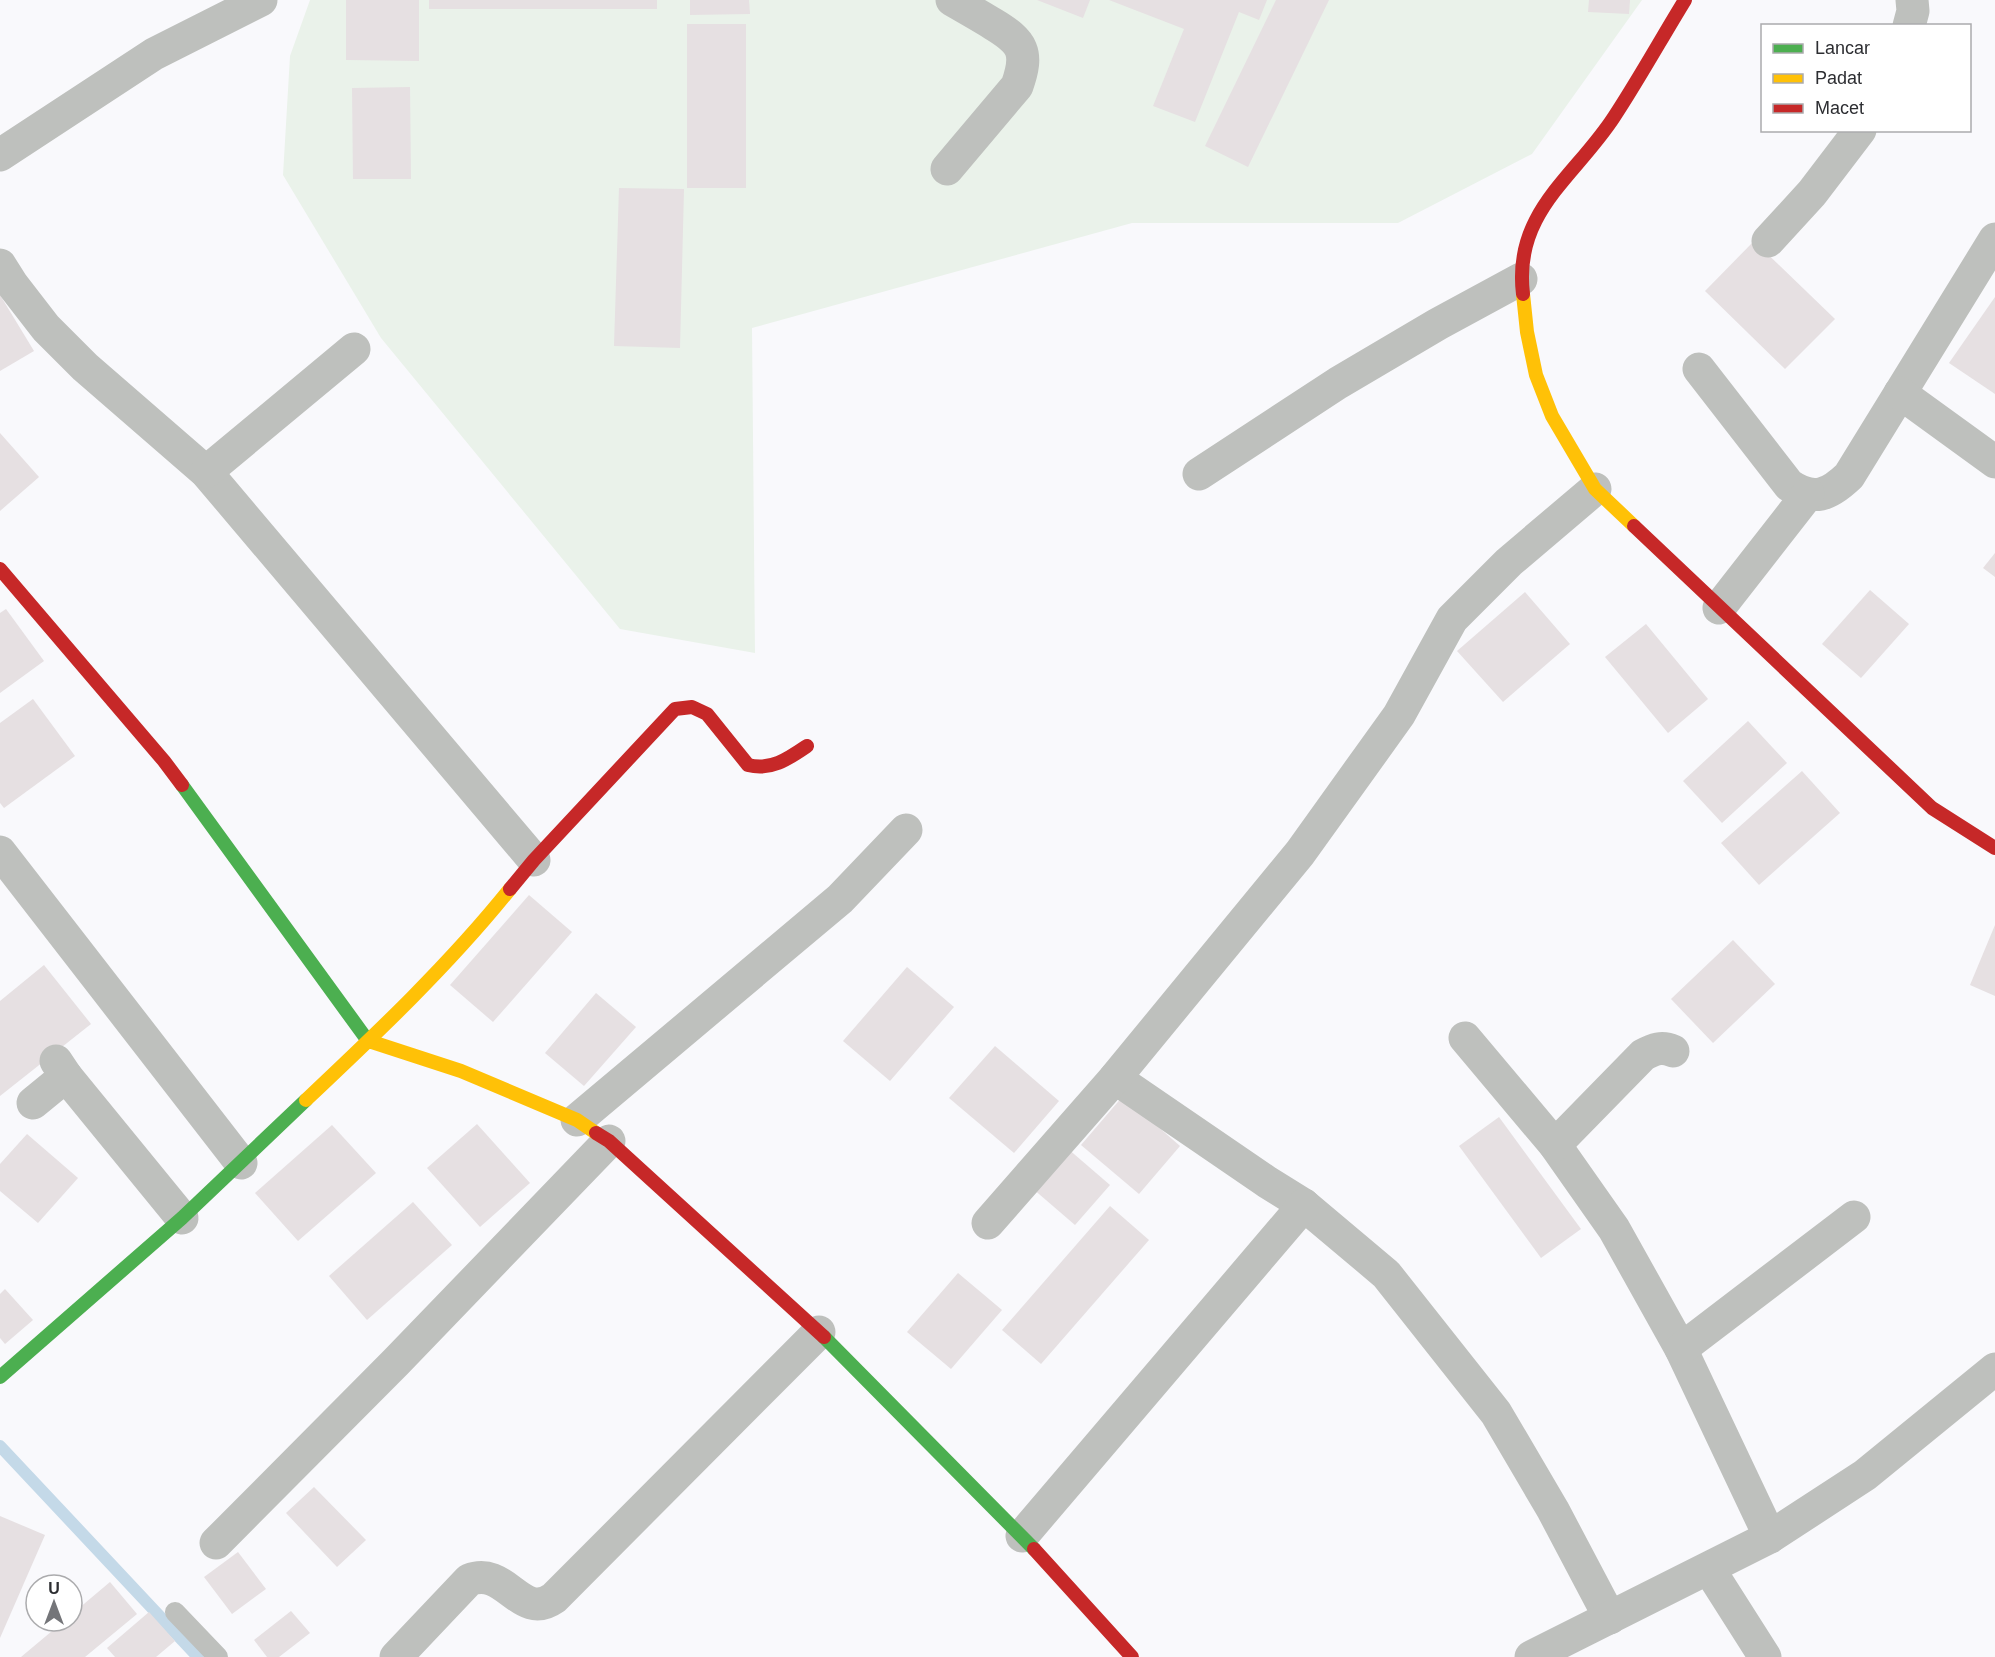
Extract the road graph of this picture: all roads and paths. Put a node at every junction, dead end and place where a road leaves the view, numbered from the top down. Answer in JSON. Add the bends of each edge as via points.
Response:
{"nodes":[{"id":1,"x":261,"y":0,"type":"edge"},
{"id":2,"x":952,"y":0,"type":"edge"},
{"id":3,"x":1685,"y":0,"type":"edge"},
{"id":4,"x":1912,"y":0,"type":"edge"},
{"id":5,"x":1910,"y":24,"type":"edge"},
{"id":6,"x":1858,"y":132,"type":"edge"},
{"id":7,"x":0,"y":155,"type":"edge"},
{"id":8,"x":947,"y":169,"type":"dead end"},
{"id":9,"x":1995,"y":239,"type":"edge"},
{"id":10,"x":1768,"y":241,"type":"dead end"},
{"id":11,"x":0,"y":265,"type":"edge"},
{"id":12,"x":1521,"y":279,"type":"junction"},
{"id":13,"x":354,"y":349,"type":"dead end"},
{"id":14,"x":1699,"y":369,"type":"dead end"},
{"id":15,"x":1900,"y":393,"type":"junction"},
{"id":16,"x":1995,"y":462,"type":"edge"},
{"id":17,"x":206,"y":472,"type":"junction"},
{"id":18,"x":1199,"y":474,"type":"dead end"},
{"id":19,"x":1595,"y":489,"type":"junction"},
{"id":20,"x":1808,"y":494,"type":"junction"},
{"id":21,"x":0,"y":569,"type":"edge"},
{"id":22,"x":1719,"y":608,"type":"junction"},
{"id":23,"x":807,"y":746,"type":"dead end"},
{"id":24,"x":906,"y":830,"type":"dead end"},
{"id":25,"x":1995,"y":848,"type":"edge"},
{"id":26,"x":0,"y":852,"type":"edge"},
{"id":27,"x":534,"y":860,"type":"junction"},
{"id":28,"x":1465,"y":1038,"type":"dead end"},
{"id":29,"x":368,"y":1041,"type":"junction"},
{"id":30,"x":1674,"y":1051,"type":"dead end"},
{"id":31,"x":1115,"y":1078,"type":"junction"},
{"id":32,"x":33,"y":1103,"type":"dead end"},
{"id":33,"x":577,"y":1120,"type":"junction"},
{"id":34,"x":609,"y":1141,"type":"junction"},
{"id":35,"x":1555,"y":1144,"type":"junction"},
{"id":36,"x":241,"y":1163,"type":"junction"},
{"id":37,"x":1304,"y":1205,"type":"junction"},
{"id":38,"x":1854,"y":1217,"type":"dead end"},
{"id":39,"x":182,"y":1218,"type":"junction"},
{"id":40,"x":988,"y":1223,"type":"dead end"},
{"id":41,"x":819,"y":1332,"type":"junction"},
{"id":42,"x":1681,"y":1349,"type":"junction"},
{"id":43,"x":1995,"y":1370,"type":"edge"},
{"id":44,"x":0,"y":1377,"type":"edge"},
{"id":45,"x":1022,"y":1536,"type":"junction"},
{"id":46,"x":1770,"y":1537,"type":"junction"},
{"id":47,"x":216,"y":1543,"type":"dead end"},
{"id":48,"x":1709,"y":1569,"type":"junction"},
{"id":49,"x":175,"y":1612,"type":"dead end"},
{"id":50,"x":1610,"y":1618,"type":"junction"},
{"id":51,"x":218,"y":1657,"type":"edge"},
{"id":52,"x":396,"y":1657,"type":"edge"},
{"id":53,"x":1132,"y":1657,"type":"edge"},
{"id":54,"x":1531,"y":1657,"type":"edge"},
{"id":55,"x":1765,"y":1657,"type":"edge"}],
"edges":[{"from":1,"to":7,"type":"street","via":[[154,54]]},
{"from":2,"to":8,"type":"street","via":[[1012,36],[1022,52],[1023,69],[1017,86]]},
{"from":3,"to":12,"type":"street","via":[[1612,119],[1540,210],[1527,237]]},
{"from":4,"to":5,"type":"street"},
{"from":6,"to":10,"type":"street"},
{"from":9,"to":15,"type":"street"},
{"from":11,"to":17,"type":"street","via":[[46,328]]},
{"from":12,"to":18,"type":"street","via":[[1338,382]]},
{"from":12,"to":19,"type":"street","via":[[1536,375],[1552,416]]},
{"from":13,"to":17,"type":"street"},
{"from":14,"to":20,"type":"street","via":[[1789,485]]},
{"from":15,"to":16,"type":"street"},
{"from":15,"to":20,"type":"street","via":[[1850,476],[1828,493]]},
{"from":17,"to":27,"type":"street"},
{"from":19,"to":22,"type":"street"},
{"from":19,"to":31,"type":"street","via":[[1509,562],[1452,619],[1400,715],[1300,853]]},
{"from":20,"to":22,"type":"street"},
{"from":21,"to":29,"type":"street","via":[[165,761]]},
{"from":22,"to":25,"type":"street","via":[[1932,808]]},
{"from":23,"to":27,"type":"street","via":[[778,764],[754,768],[699,708],[675,709]]},
{"from":24,"to":33,"type":"street","via":[[840,899]]},
{"from":26,"to":36,"type":"street"},
{"from":27,"to":29,"type":"street","via":[[480,927]]},
{"from":28,"to":35,"type":"street"},
{"from":29,"to":33,"type":"street","via":[[460,1071]]},
{"from":29,"to":36,"type":"street"},
{"from":30,"to":35,"type":"street","via":[[1660,1048],[1643,1055]]},
{"from":31,"to":37,"type":"street"},
{"from":31,"to":40,"type":"street"},
{"from":32,"to":39,"type":"street","via":[[61,1069]]},
{"from":33,"to":34,"type":"street"},
{"from":34,"to":41,"type":"street"},
{"from":34,"to":47,"type":"street"},
{"from":35,"to":42,"type":"street","via":[[1614,1229]]},
{"from":36,"to":39,"type":"street"},
{"from":37,"to":45,"type":"street"},
{"from":37,"to":50,"type":"street","via":[[1386,1274],[1496,1413]]},
{"from":38,"to":42,"type":"street"},
{"from":39,"to":44,"type":"street"},
{"from":41,"to":45,"type":"street"},
{"from":41,"to":52,"type":"street","via":[[554,1598],[533,1605],[491,1578],[469,1580]]},
{"from":42,"to":46,"type":"street"},
{"from":43,"to":46,"type":"street","via":[[1864,1475]]},
{"from":45,"to":53,"type":"street"},
{"from":46,"to":48,"type":"street"},
{"from":48,"to":50,"type":"street"},
{"from":48,"to":55,"type":"street"},
{"from":49,"to":51,"type":"lane"},
{"from":50,"to":54,"type":"street"}]}
